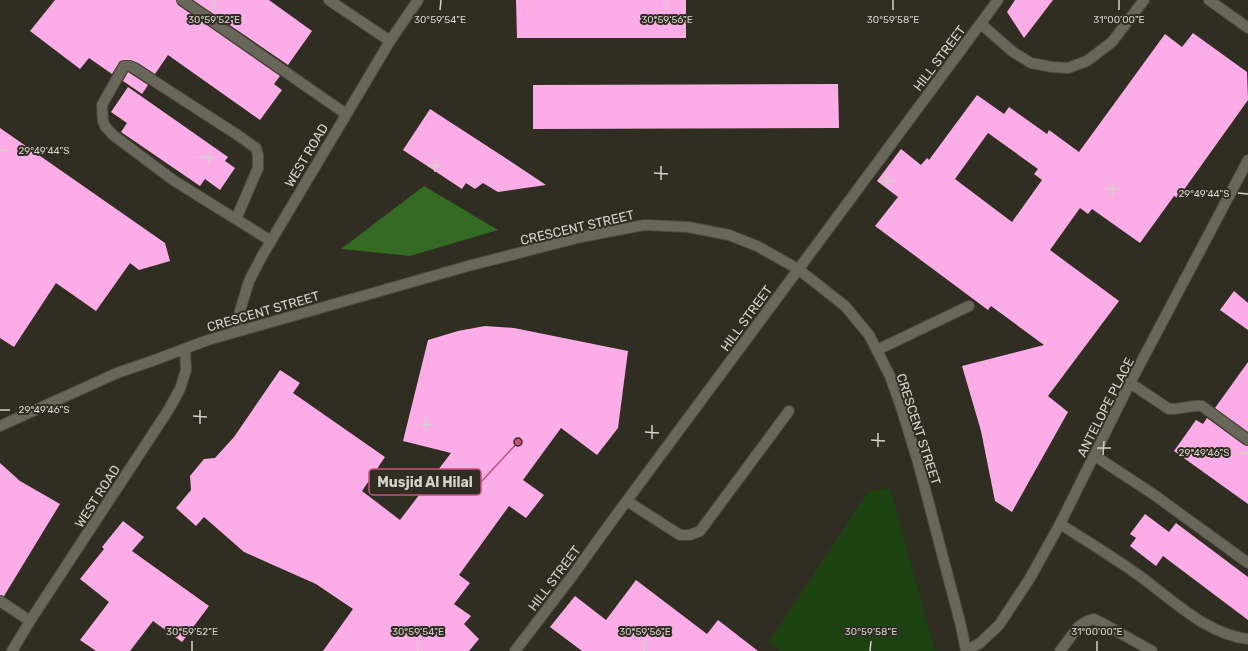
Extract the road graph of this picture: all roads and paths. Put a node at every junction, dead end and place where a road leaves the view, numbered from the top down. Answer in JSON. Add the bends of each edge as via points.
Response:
{"nodes":[{"id":1,"x":182,"y":0,"type":"edge"},
{"id":2,"x":329,"y":0,"type":"edge"},
{"id":3,"x":418,"y":0,"type":"edge"},
{"id":4,"x":998,"y":0,"type":"edge"},
{"id":5,"x":1144,"y":0,"type":"edge"},
{"id":6,"x":1209,"y":0,"type":"edge"},
{"id":7,"x":981,"y":24,"type":"junction"},
{"id":8,"x":1248,"y":28,"type":"edge"},
{"id":9,"x":390,"y":41,"type":"junction"},
{"id":10,"x":346,"y":114,"type":"junction"},
{"id":11,"x":1248,"y":160,"type":"edge"},
{"id":12,"x":236,"y":219,"type":"junction"},
{"id":13,"x":271,"y":240,"type":"junction"},
{"id":14,"x":798,"y":269,"type":"junction"},
{"id":15,"x":969,"y":306,"type":"dead end"},
{"id":16,"x":234,"y":332,"type":"junction"},
{"id":17,"x":185,"y":349,"type":"junction"},
{"id":18,"x":877,"y":350,"type":"junction"},
{"id":19,"x":1130,"y":384,"type":"junction"},
{"id":20,"x":789,"y":411,"type":"dead end"},
{"id":21,"x":0,"y":426,"type":"edge"},
{"id":22,"x":1248,"y":440,"type":"edge"},
{"id":23,"x":1095,"y":456,"type":"junction"},
{"id":24,"x":627,"y":501,"type":"junction"},
{"id":25,"x":1060,"y":524,"type":"junction"},
{"id":26,"x":1248,"y":563,"type":"edge"},
{"id":27,"x":0,"y":601,"type":"edge"},
{"id":28,"x":30,"y":621,"type":"junction"},
{"id":29,"x":1248,"y":639,"type":"edge"},
{"id":30,"x":12,"y":651,"type":"edge"},
{"id":31,"x":515,"y":651,"type":"edge"},
{"id":32,"x":966,"y":651,"type":"edge"},
{"id":33,"x":1060,"y":651,"type":"edge"},
{"id":34,"x":1152,"y":651,"type":"edge"}],
"edges":[{"from":1,"to":10,"type":"street"},
{"from":2,"to":9,"type":"street"},
{"from":3,"to":9,"type":"street","name":"WEST ROAD"},
{"from":4,"to":7,"type":"street","name":"HILL STREET"},
{"from":5,"to":7,"type":"street","via":[[1112,42],[1088,61],[1068,68],[1052,68],[1031,62],[1012,52]]},
{"from":6,"to":8,"type":"street"},
{"from":7,"to":14,"type":"street","name":"HILL STREET"},
{"from":9,"to":10,"type":"street","name":"WEST ROAD"},
{"from":10,"to":13,"type":"street","name":"WEST ROAD"},
{"from":11,"to":19,"type":"street","name":"ANTELOPE PLACE"},
{"from":12,"to":12,"type":"street","via":[[173,180],[113,135],[105,126],[102,105],[124,66],[134,68],[256,148],[258,168]]},
{"from":12,"to":13,"type":"street"},
{"from":13,"to":16,"type":"street","name":"WEST ROAD","via":[[249,281]]},
{"from":14,"to":16,"type":"street","name":"CRESCENT STREET","via":[[757,246],[729,235],[688,227],[644,225],[581,237],[468,266]]},
{"from":14,"to":18,"type":"street","name":"CRESCENT STREET","via":[[845,306],[870,335]]},
{"from":14,"to":24,"type":"street","name":"HILL STREET"},
{"from":15,"to":18,"type":"street"},
{"from":16,"to":17,"type":"street","name":"CRESCENT STREET"},
{"from":17,"to":21,"type":"street","name":"CRESCENT STREET","via":[[117,373]]},
{"from":17,"to":28,"type":"street","name":"WEST ROAD","via":[[186,370],[180,389],[169,409]]},
{"from":18,"to":32,"type":"street","name":"CRESCENT STREET","via":[[890,376],[918,462]]},
{"from":19,"to":22,"type":"street","via":[[1169,409],[1202,406]]},
{"from":19,"to":23,"type":"street","name":"ANTELOPE PLACE"},
{"from":20,"to":24,"type":"street","via":[[700,531],[680,535]]},
{"from":23,"to":25,"type":"street","name":"ANTELOPE PLACE"},
{"from":23,"to":26,"type":"street","via":[[1153,494]]},
{"from":24,"to":31,"type":"street","name":"HILL STREET"},
{"from":25,"to":29,"type":"street","via":[[1134,572],[1206,626]]},
{"from":25,"to":32,"type":"street","name":"ANTELOPE PLACE","via":[[999,625],[980,644]]},
{"from":27,"to":28,"type":"street"},
{"from":28,"to":30,"type":"street","name":"WEST ROAD"},
{"from":33,"to":34,"type":"street","via":[[1078,627],[1094,620]]}]}
